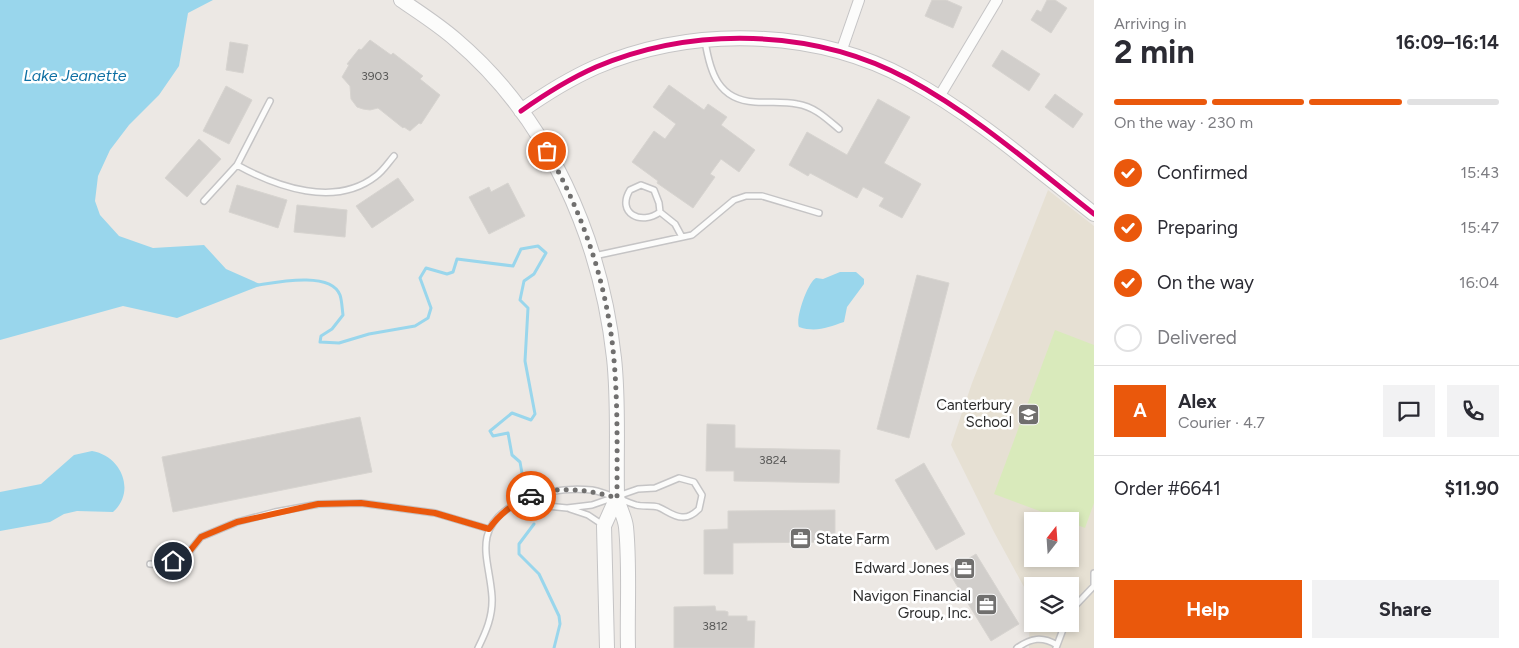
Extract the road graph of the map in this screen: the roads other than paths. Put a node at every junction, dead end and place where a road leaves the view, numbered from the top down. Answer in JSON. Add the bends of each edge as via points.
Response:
{"nodes":[{"id":1,"x":401,"y":0,"type":"edge"},
{"id":2,"x":859,"y":0,"type":"edge"},
{"id":3,"x":998,"y":0,"type":"edge"},
{"id":4,"x":705,"y":40,"type":"junction"},
{"id":5,"x":841,"y":52,"type":"junction"},
{"id":6,"x":938,"y":96,"type":"junction"},
{"id":7,"x":270,"y":101,"type":"dead end"},
{"id":8,"x":521,"y":111,"type":"junction"},
{"id":9,"x":839,"y":130,"type":"dead end"},
{"id":10,"x":394,"y":156,"type":"dead end"},
{"id":11,"x":237,"y":165,"type":"junction"},
{"id":12,"x":204,"y":202,"type":"dead end"},
{"id":13,"x":660,"y":212,"type":"junction"},
{"id":14,"x":819,"y":213,"type":"dead end"},
{"id":15,"x":1094,"y":214,"type":"edge"},
{"id":16,"x":682,"y":237,"type":"junction"},
{"id":17,"x":594,"y":256,"type":"junction"},
{"id":18,"x":617,"y":498,"type":"junction"},
{"id":19,"x":517,"y":503,"type":"junction"},
{"id":20,"x":567,"y":508,"type":"junction"},
{"id":21,"x":604,"y":526,"type":"junction"},
{"id":22,"x":489,"y":529,"type":"junction"},
{"id":23,"x":150,"y":564,"type":"dead end"},
{"id":24,"x":1094,"y":573,"type":"edge"},
{"id":25,"x":1094,"y":586,"type":"edge"},
{"id":26,"x":1079,"y":602,"type":"edge"},
{"id":27,"x":1062,"y":632,"type":"edge"},
{"id":28,"x":1056,"y":646,"type":"edge"},
{"id":29,"x":478,"y":648,"type":"edge"},
{"id":30,"x":607,"y":648,"type":"edge"},
{"id":31,"x":628,"y":648,"type":"edge"},
{"id":32,"x":1017,"y":648,"type":"edge"}],
"edges":[{"from":1,"to":8,"type":"main road","via":[[456,40]]},
{"from":2,"to":5,"type":"street"},
{"from":3,"to":6,"type":"street"},
{"from":4,"to":5,"type":"main road","via":[[778,41]]},
{"from":4,"to":8,"type":"main road","via":[[660,48],[597,67],[550,91]]},
{"from":4,"to":9,"type":"lane","via":[[709,67],[717,82],[732,96],[754,102],[799,104],[821,112]]},
{"from":5,"to":6,"type":"main road","via":[[880,65]]},
{"from":6,"to":15,"type":"main road","via":[[996,136]]},
{"from":7,"to":11,"type":"lane"},
{"from":8,"to":17,"type":"main road","via":[[566,188]]},
{"from":10,"to":11,"type":"lane","via":[[376,176],[349,190],[320,193],[256,175]]},
{"from":11,"to":12,"type":"lane"},
{"from":13,"to":13,"type":"lane","via":[[650,218],[634,216],[625,201],[630,190],[641,185],[654,190]]},
{"from":13,"to":16,"type":"lane","via":[[675,224]]},
{"from":14,"to":16,"type":"lane","via":[[762,196],[746,196],[734,200],[692,235]]},
{"from":16,"to":17,"type":"lane"},
{"from":17,"to":18,"type":"main road","via":[[606,301],[614,360]]},
{"from":18,"to":18,"type":"lane","via":[[659,508],[680,518],[695,513],[702,500],[698,485],[684,478],[655,488],[638,489]]},
{"from":18,"to":19,"type":"lane","via":[[592,490],[561,491],[537,494]]},
{"from":18,"to":20,"type":"lane"},
{"from":18,"to":21,"type":"main road"},
{"from":18,"to":31,"type":"main road","via":[[626,525]]},
{"from":19,"to":20,"type":"lane"},
{"from":19,"to":22,"type":"lane","via":[[496,519]]},
{"from":20,"to":21,"type":"lane","via":[[583,513]]},
{"from":21,"to":30,"type":"main road"},
{"from":22,"to":23,"type":"lane","via":[[435,513],[361,503],[318,504],[237,522],[201,537],[185,557],[162,565]]},
{"from":22,"to":29,"type":"lane","via":[[484,554],[492,598],[489,624]]},
{"from":24,"to":25,"type":"lane"},
{"from":25,"to":26,"type":"lane"},
{"from":27,"to":28,"type":"lane"},
{"from":28,"to":32,"type":"lane","via":[[1048,640],[1033,639]]}]}
